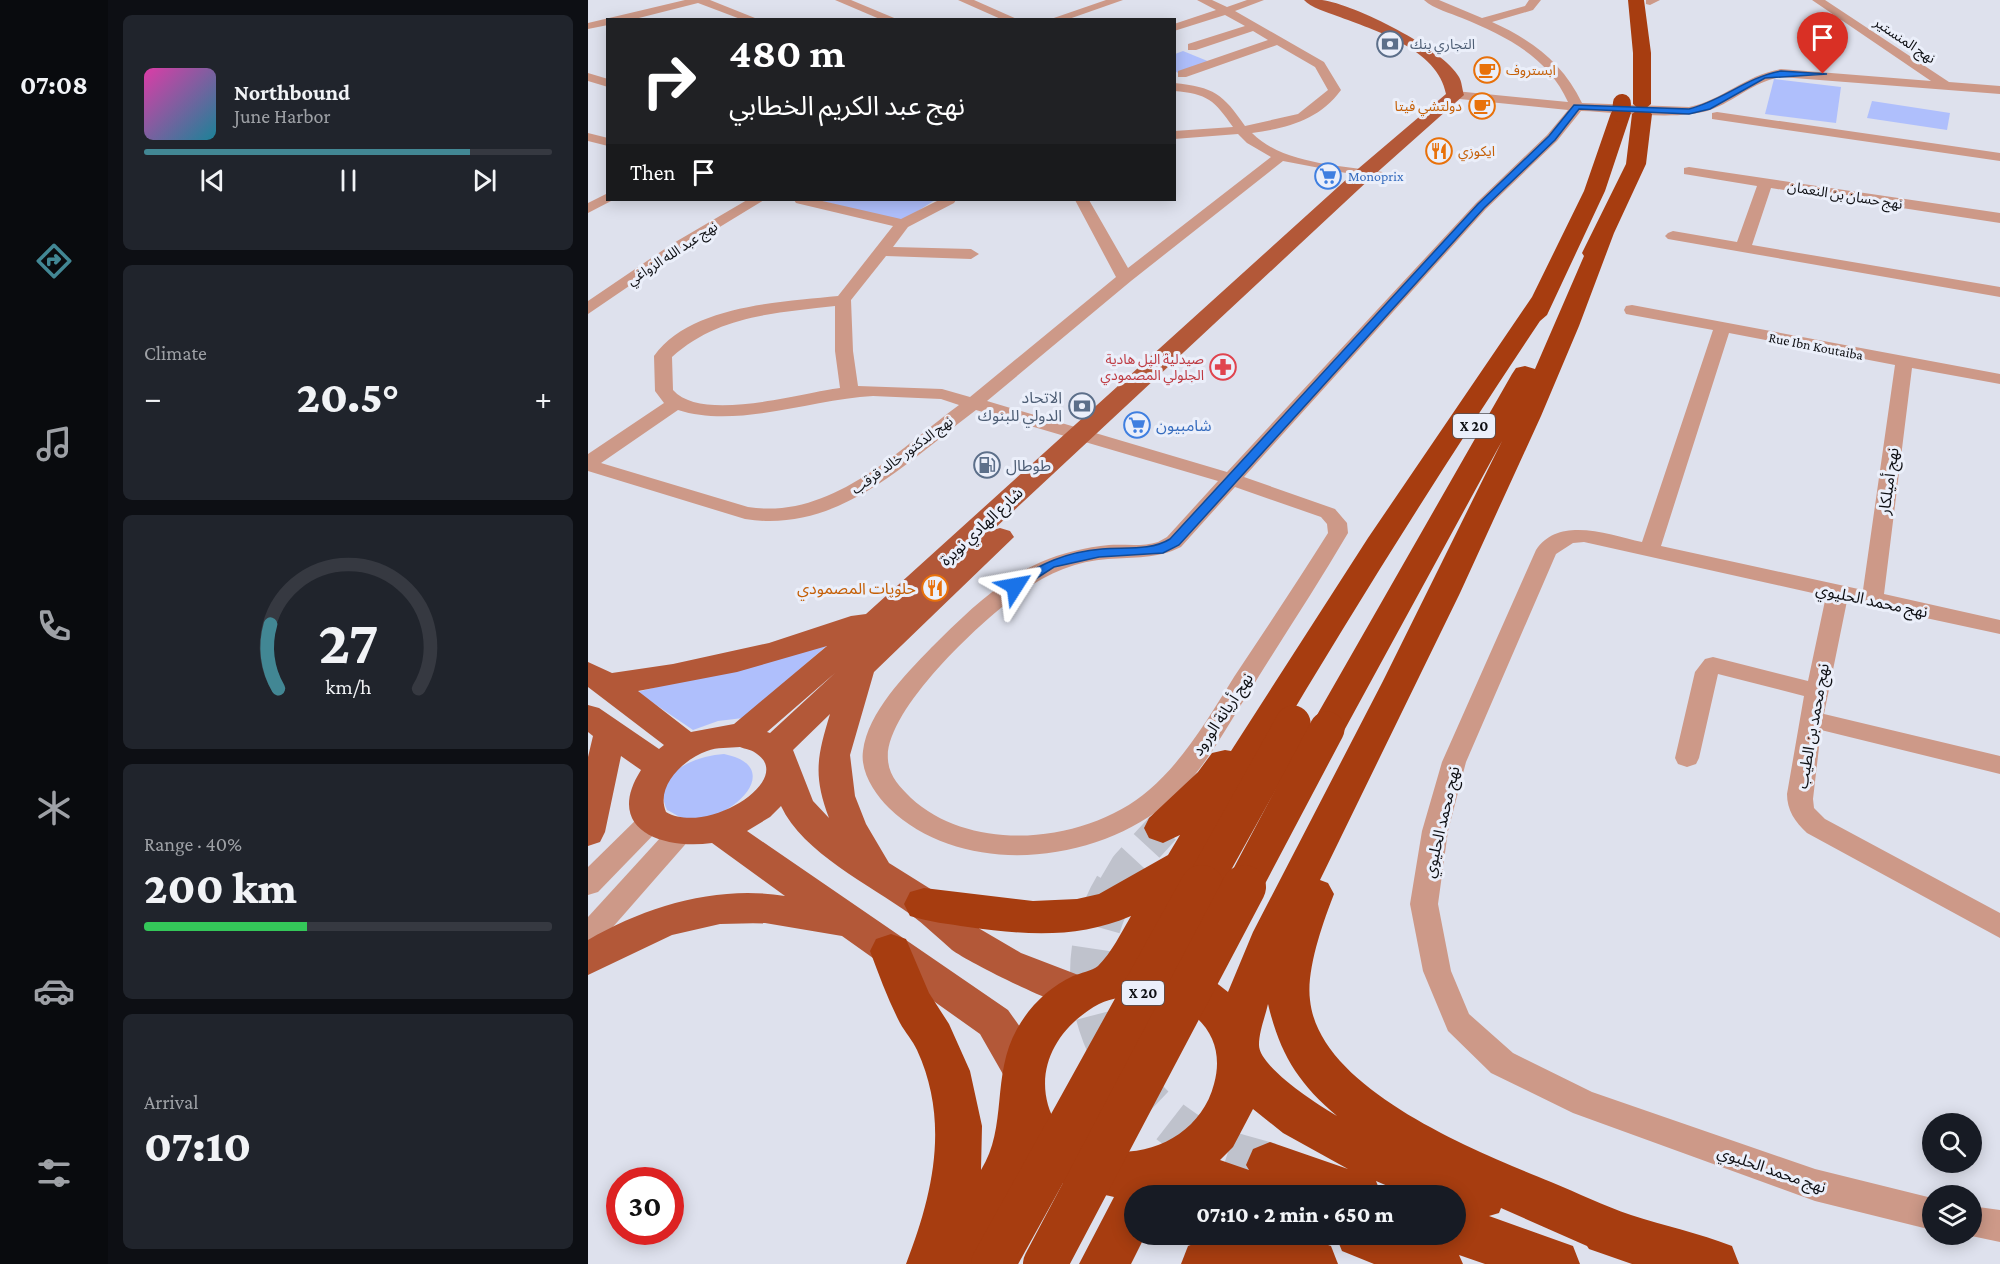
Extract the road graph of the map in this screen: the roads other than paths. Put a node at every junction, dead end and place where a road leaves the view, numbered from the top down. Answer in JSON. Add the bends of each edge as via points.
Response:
{"nodes":[{"id":1,"x":699,"y":0,"type":"edge"},
{"id":2,"x":841,"y":0,"type":"edge"},
{"id":3,"x":964,"y":0,"type":"edge"},
{"id":4,"x":1078,"y":0,"type":"edge"},
{"id":5,"x":1118,"y":0,"type":"edge"},
{"id":6,"x":1203,"y":0,"type":"edge"},
{"id":7,"x":1258,"y":0,"type":"edge"},
{"id":8,"x":1311,"y":0,"type":"edge"},
{"id":9,"x":1336,"y":0,"type":"edge"},
{"id":10,"x":1430,"y":0,"type":"edge"},
{"id":11,"x":1535,"y":0,"type":"edge"},
{"id":12,"x":1619,"y":0,"type":"edge"},
{"id":13,"x":1818,"y":0,"type":"edge"},
{"id":14,"x":1647,"y":1,"type":"edge"},
{"id":15,"x":1096,"y":7,"type":"junction"},
{"id":16,"x":1225,"y":10,"type":"junction"},
{"id":17,"x":622,"y":18,"type":"edge"},
{"id":18,"x":749,"y":18,"type":"edge"},
{"id":19,"x":889,"y":18,"type":"edge"},
{"id":20,"x":1009,"y":18,"type":"edge"},
{"id":21,"x":1060,"y":18,"type":"edge"},
{"id":22,"x":606,"y":22,"type":"edge"},
{"id":23,"x":1481,"y":22,"type":"junction"},
{"id":24,"x":588,"y":26,"type":"edge"},
{"id":25,"x":1176,"y":27,"type":"edge"},
{"id":26,"x":1255,"y":27,"type":"junction"},
{"id":27,"x":1279,"y":40,"type":"junction"},
{"id":28,"x":1623,"y":43,"type":"dead end"},
{"id":29,"x":1192,"y":47,"type":"dead end"},
{"id":30,"x":1182,"y":74,"type":"dead end"},
{"id":31,"x":588,"y":77,"type":"edge"},
{"id":32,"x":606,"y":82,"type":"edge"},
{"id":33,"x":1623,"y":82,"type":"dead end"},
{"id":34,"x":1945,"y":85,"type":"junction"},
{"id":35,"x":1176,"y":87,"type":"edge"},
{"id":36,"x":2000,"y":90,"type":"edge"},
{"id":37,"x":1464,"y":96,"type":"junction"},
{"id":38,"x":1577,"y":107,"type":"junction"},
{"id":39,"x":1632,"y":109,"type":"junction"},
{"id":40,"x":1717,"y":116,"type":"dead end"},
{"id":41,"x":1239,"y":130,"type":"junction"},
{"id":42,"x":1176,"y":135,"type":"edge"},
{"id":43,"x":588,"y":137,"type":"edge"},
{"id":44,"x":606,"y":142,"type":"edge"},
{"id":45,"x":1281,"y":156,"type":"junction"},
{"id":46,"x":2000,"y":157,"type":"edge"},
{"id":47,"x":1689,"y":171,"type":"dead end"},
{"id":48,"x":1377,"y":175,"type":"junction"},
{"id":49,"x":1765,"y":183,"type":"junction"},
{"id":50,"x":588,"y":194,"type":"edge"},
{"id":51,"x":606,"y":198,"type":"edge"},
{"id":52,"x":606,"y":199,"type":"edge"},
{"id":53,"x":755,"y":201,"type":"edge"},
{"id":54,"x":805,"y":201,"type":"edge"},
{"id":55,"x":947,"y":201,"type":"edge"},
{"id":56,"x":1083,"y":201,"type":"edge"},
{"id":57,"x":588,"y":209,"type":"edge"},
{"id":58,"x":2000,"y":218,"type":"edge"},
{"id":59,"x":903,"y":225,"type":"junction"},
{"id":60,"x":1604,"y":235,"type":"junction"},
{"id":61,"x":1673,"y":236,"type":"dead end"},
{"id":62,"x":1743,"y":247,"type":"junction"},
{"id":63,"x":882,"y":251,"type":"junction"},
{"id":64,"x":971,"y":254,"type":"dead end"},
{"id":65,"x":1125,"y":278,"type":"junction"},
{"id":66,"x":2000,"y":292,"type":"edge"},
{"id":67,"x":1545,"y":296,"type":"junction"},
{"id":68,"x":843,"y":300,"type":"junction"},
{"id":69,"x":588,"y":309,"type":"edge"},
{"id":70,"x":1632,"y":310,"type":"dead end"},
{"id":71,"x":1722,"y":328,"type":"junction"},
{"id":72,"x":1904,"y":363,"type":"junction"},
{"id":73,"x":2000,"y":379,"type":"edge"},
{"id":74,"x":850,"y":392,"type":"junction"},
{"id":75,"x":975,"y":402,"type":"junction"},
{"id":76,"x":676,"y":403,"type":"junction"},
{"id":77,"x":1092,"y":437,"type":"junction"},
{"id":78,"x":588,"y":464,"type":"edge"},
{"id":79,"x":1231,"y":479,"type":"junction"},
{"id":80,"x":1398,"y":517,"type":"junction"},
{"id":81,"x":1650,"y":548,"type":"junction"},
{"id":82,"x":1838,"y":593,"type":"junction"},
{"id":83,"x":1872,"y":600,"type":"junction"},
{"id":84,"x":885,"y":614,"type":"junction"},
{"id":85,"x":2000,"y":627,"type":"edge"},
{"id":86,"x":860,"y":667,"type":"junction"},
{"id":87,"x":598,"y":678,"type":"edge"},
{"id":88,"x":1816,"y":691,"type":"junction"},
{"id":89,"x":1388,"y":706,"type":"junction"},
{"id":90,"x":1811,"y":718,"type":"junction"},
{"id":91,"x":599,"y":724,"type":"edge"},
{"id":92,"x":1310,"y":726,"type":"junction"},
{"id":93,"x":742,"y":735,"type":"junction"},
{"id":94,"x":687,"y":746,"type":"junction"},
{"id":95,"x":1687,"y":758,"type":"dead end"},
{"id":96,"x":778,"y":760,"type":"junction"},
{"id":97,"x":2000,"y":765,"type":"edge"},
{"id":98,"x":660,"y":766,"type":"junction"},
{"id":99,"x":667,"y":826,"type":"junction"},
{"id":100,"x":1163,"y":828,"type":"tunnel mouth"},
{"id":101,"x":719,"y":830,"type":"junction"},
{"id":102,"x":588,"y":832,"type":"edge"},
{"id":103,"x":1182,"y":864,"type":"junction"},
{"id":104,"x":877,"y":874,"type":"junction"},
{"id":105,"x":588,"y":884,"type":"edge"},
{"id":106,"x":924,"y":904,"type":"junction"},
{"id":107,"x":849,"y":923,"type":"junction"},
{"id":108,"x":2000,"y":926,"type":"edge"},
{"id":109,"x":588,"y":936,"type":"edge"},
{"id":110,"x":891,"y":951,"type":"junction"},
{"id":111,"x":588,"y":959,"type":"edge"},
{"id":112,"x":1096,"y":987,"type":"junction"},
{"id":113,"x":1239,"y":1054,"type":"junction"},
{"id":114,"x":1022,"y":1085,"type":"junction"},
{"id":115,"x":1262,"y":1180,"type":"edge"},
{"id":116,"x":1152,"y":1185,"type":"edge"},
{"id":117,"x":1292,"y":1185,"type":"edge"},
{"id":118,"x":1922,"y":1212,"type":"edge"},
{"id":119,"x":1982,"y":1224,"type":"edge"},
{"id":120,"x":2000,"y":1226,"type":"edge"},
{"id":121,"x":1124,"y":1231,"type":"edge"},
{"id":122,"x":1466,"y":1233,"type":"edge"},
{"id":123,"x":1627,"y":1238,"type":"junction"},
{"id":124,"x":1388,"y":1245,"type":"edge"},
{"id":125,"x":931,"y":1264,"type":"edge"},
{"id":126,"x":951,"y":1264,"type":"edge"},
{"id":127,"x":993,"y":1264,"type":"edge"},
{"id":128,"x":1045,"y":1264,"type":"edge"},
{"id":129,"x":1104,"y":1264,"type":"edge"},
{"id":130,"x":1206,"y":1264,"type":"edge"},
{"id":131,"x":1313,"y":1264,"type":"edge"},
{"id":132,"x":1438,"y":1264,"type":"edge"},
{"id":133,"x":1555,"y":1264,"type":"edge"},
{"id":134,"x":1714,"y":1264,"type":"edge"}],
"edges":[{"from":1,"to":17,"type":"street"},
{"from":1,"to":18,"type":"street"},
{"from":2,"to":19,"type":"street"},
{"from":3,"to":20,"type":"street"},
{"from":4,"to":15,"type":"street"},
{"from":5,"to":15,"type":"street"},
{"from":6,"to":16,"type":"street"},
{"from":7,"to":16,"type":"street"},
{"from":8,"to":37,"type":"main road","via":[[1431,54],[1450,72]]},
{"from":9,"to":37,"type":"main road","via":[[1457,54],[1472,72],[1475,90]]},
{"from":10,"to":23,"type":"street"},
{"from":11,"to":23,"type":"street","via":[[1529,8]]},
{"from":12,"to":28,"type":"highway"},
{"from":13,"to":34,"type":"street","name":"نهج المنستير"},
{"from":14,"to":39,"type":"highway","number":"X 20"},
{"from":15,"to":21,"type":"street"},
{"from":16,"to":25,"type":"street"},
{"from":16,"to":26,"type":"street"},
{"from":22,"to":24,"type":"street"},
{"from":23,"to":38,"type":"street","via":[[1536,51],[1552,64],[1570,86]]},
{"from":26,"to":27,"type":"street"},
{"from":26,"to":29,"type":"street"},
{"from":27,"to":30,"type":"street"},
{"from":27,"to":41,"type":"street","via":[[1320,65],[1335,90],[1304,116]]},
{"from":31,"to":32,"type":"street"},
{"from":33,"to":39,"type":"highway","number":"X 20"},
{"from":34,"to":36,"type":"street"},
{"from":34,"to":38,"type":"street","via":[[1781,73],[1763,76],[1699,110]]},
{"from":35,"to":41,"type":"street","via":[[1198,89],[1225,101]]},
{"from":37,"to":38,"type":"street"},
{"from":37,"to":48,"type":"main road","name":"شارع الهادي نويرة"},
{"from":38,"to":79,"type":"street","name":"نهج أريانة الورود"},
{"from":39,"to":60,"type":"highway","number":"X 20","via":[[1636,164]]},
{"from":39,"to":67,"type":"highway","number":"X 20"},
{"from":40,"to":46,"type":"street"},
{"from":41,"to":42,"type":"street"},
{"from":41,"to":45,"type":"street"},
{"from":43,"to":44,"type":"street"},
{"from":45,"to":48,"type":"street"},
{"from":45,"to":65,"type":"street","name":"نهج الدكتور خالد قرقب"},
{"from":47,"to":49,"type":"street","name":"نهج حسان بن النعمان"},
{"from":48,"to":77,"type":"main road","name":"شارع الهادي نويرة"},
{"from":49,"to":58,"type":"street","name":"نهج حسان بن النعمان"},
{"from":49,"to":62,"type":"street"},
{"from":50,"to":51,"type":"street"},
{"from":52,"to":57,"type":"street"},
{"from":53,"to":69,"type":"street","name":"نهج عبد الله الزواغي","via":[[677,247]]},
{"from":54,"to":59,"type":"street"},
{"from":55,"to":59,"type":"street"},
{"from":56,"to":65,"type":"street"},
{"from":59,"to":63,"type":"street"},
{"from":60,"to":89,"type":"highway","via":[[1481,520]]},
{"from":60,"to":92,"type":"highway","number":"X 20"},
{"from":61,"to":62,"type":"street"},
{"from":62,"to":66,"type":"street"},
{"from":63,"to":64,"type":"street"},
{"from":63,"to":68,"type":"street"},
{"from":65,"to":75,"type":"street","name":"نهج الدكتور خالد قرقب"},
{"from":67,"to":80,"type":"highway"},
{"from":67,"to":92,"type":"highway","number":"X 20"},
{"from":68,"to":74,"type":"street"},
{"from":68,"to":76,"type":"street","via":[[745,313],[686,334],[663,356],[664,391]]},
{"from":70,"to":71,"type":"street","name":"Rue Ibn Koutaiba"},
{"from":71,"to":72,"type":"street","name":"Rue Ibn Koutaiba"},
{"from":71,"to":81,"type":"street"},
{"from":72,"to":73,"type":"street","name":"Rue Ibn Koutaiba"},
{"from":72,"to":83,"type":"street","name":"نهج أميلكار"},
{"from":74,"to":75,"type":"street","name":"نهج أريانة الورود","via":[[904,390]]},
{"from":74,"to":76,"type":"street","name":"نهج أريانة الورود","via":[[721,410],[694,409]]},
{"from":75,"to":77,"type":"street","name":"نهج أريانة الورود"},
{"from":75,"to":78,"type":"street","name":"نهج الدكتور خالد قرقب","via":[[860,488],[820,508],[790,515],[745,513]]},
{"from":76,"to":78,"type":"street"},
{"from":77,"to":79,"type":"street","name":"نهج أريانة الورود"},
{"from":77,"to":84,"type":"main road","name":"شارع الهادي نويرة"},
{"from":77,"to":86,"type":"main road","name":"شارع الهادي نويرة"},
{"from":79,"to":79,"type":"street","name":"نهج أريانة الورود","via":[[1174,542],[1163,549],[1099,553],[1050,564],[1001,597],[930,663],[895,708],[877,746],[875,763],[880,779],[896,800],[918,821],[951,835],[993,843],[1045,844],[1096,832],[1156,799],[1197,754],[1338,533],[1337,523],[1328,513]]},
{"from":80,"to":100,"type":"highway","via":[[1316,622],[1211,783]]},
{"from":80,"to":103,"type":"highway"},
{"from":81,"to":82,"type":"street","name":"نهج محمد الحليوي"},
{"from":81,"to":118,"type":"street","name":"نهج محمد الحليوي","via":[[1584,536],[1568,537],[1547,550],[1454,762],[1436,831],[1424,904],[1437,971],[1458,1022],[1502,1063],[1584,1103],[1815,1185]]},
{"from":82,"to":83,"type":"street","name":"نهج محمد الحليوي"},
{"from":82,"to":88,"type":"street","name":"نهج محمد بن الطيب"},
{"from":83,"to":85,"type":"street","name":"نهج محمد الحليوي"},
{"from":84,"to":87,"type":"main road","via":[[822,639],[737,663]]},
{"from":84,"to":93,"type":"main road","name":"شارع الهادي نويرة"},
{"from":86,"to":96,"type":"main road","name":"شارع الهادي نويرة"},
{"from":86,"to":104,"type":"main road","via":[[834,755],[838,796],[850,827]]},
{"from":87,"to":94,"type":"main road"},
{"from":88,"to":90,"type":"street","name":"نهج محمد بن الطيب"},
{"from":88,"to":95,"type":"street","via":[[1713,665],[1707,672]]},
{"from":89,"to":113,"type":"highway","via":[[1268,944],[1250,988]]},
{"from":89,"to":123,"type":"highway","via":[[1297,938],[1288,999],[1307,1055],[1327,1080],[1367,1113],[1450,1163]]},
{"from":90,"to":97,"type":"street"},
{"from":90,"to":108,"type":"street","name":"نهج محمد بن الطيب","via":[[1800,794],[1805,816],[1816,826]]},
{"from":91,"to":98,"type":"main road"},
{"from":91,"to":102,"type":"main road"},
{"from":92,"to":127,"type":"highway","number":"X 20","bridge":true},
{"from":92,"to":128,"type":"highway","number":"X 20","bridge":true},
{"from":93,"to":94,"type":"main road","via":[[715,737]]},
{"from":93,"to":96,"type":"main road","via":[[760,739]]},
{"from":94,"to":98,"type":"main road"},
{"from":96,"to":101,"type":"main road","via":[[777,789],[763,806]]},
{"from":96,"to":104,"type":"main road","via":[[799,809],[821,832]]},
{"from":98,"to":99,"type":"main road","via":[[645,794],[646,808]]},
{"from":99,"to":101,"type":"main road"},
{"from":99,"to":105,"type":"street"},
{"from":99,"to":109,"type":"street"},
{"from":101,"to":107,"type":"main road"},
{"from":103,"to":106,"type":"highway","via":[[1139,893],[1100,911],[1054,920]]},
{"from":103,"to":112,"type":"highway","via":[[1132,952]]},
{"from":104,"to":106,"type":"main road"},
{"from":106,"to":112,"type":"main road","via":[[967,940],[1008,964]]},
{"from":107,"to":110,"type":"main road"},
{"from":107,"to":111,"type":"main road","via":[[741,907],[698,913],[647,928]]},
{"from":110,"to":114,"type":"main road","via":[[994,1022],[1011,1047]]},
{"from":110,"to":125,"type":"highway","via":[[914,1007],[936,1040],[958,1102],[962,1136],[954,1193]]},
{"from":112,"to":113,"type":"highway","via":[[1144,977],[1176,982],[1204,997],[1225,1018]]},
{"from":112,"to":114,"type":"highway","via":[[1053,1013],[1033,1039]]},
{"from":113,"to":116,"type":"highway","via":[[1237,1093],[1224,1122],[1202,1146]]},
{"from":113,"to":123,"type":"highway","via":[[1277,1102],[1319,1132],[1436,1183]]},
{"from":114,"to":116,"type":"highway","via":[[1034,1131],[1055,1155],[1086,1171]]},
{"from":114,"to":126,"type":"highway","via":[[1017,1138],[1006,1173]]},
{"from":115,"to":116,"type":"highway"},
{"from":115,"to":117,"type":"highway"},
{"from":119,"to":120,"type":"street"},
{"from":121,"to":129,"type":"highway"},
{"from":122,"to":133,"type":"highway"},
{"from":123,"to":134,"type":"highway"},
{"from":124,"to":132,"type":"highway"},
{"from":130,"to":131,"type":"highway","via":[[1270,1258]]}]}
